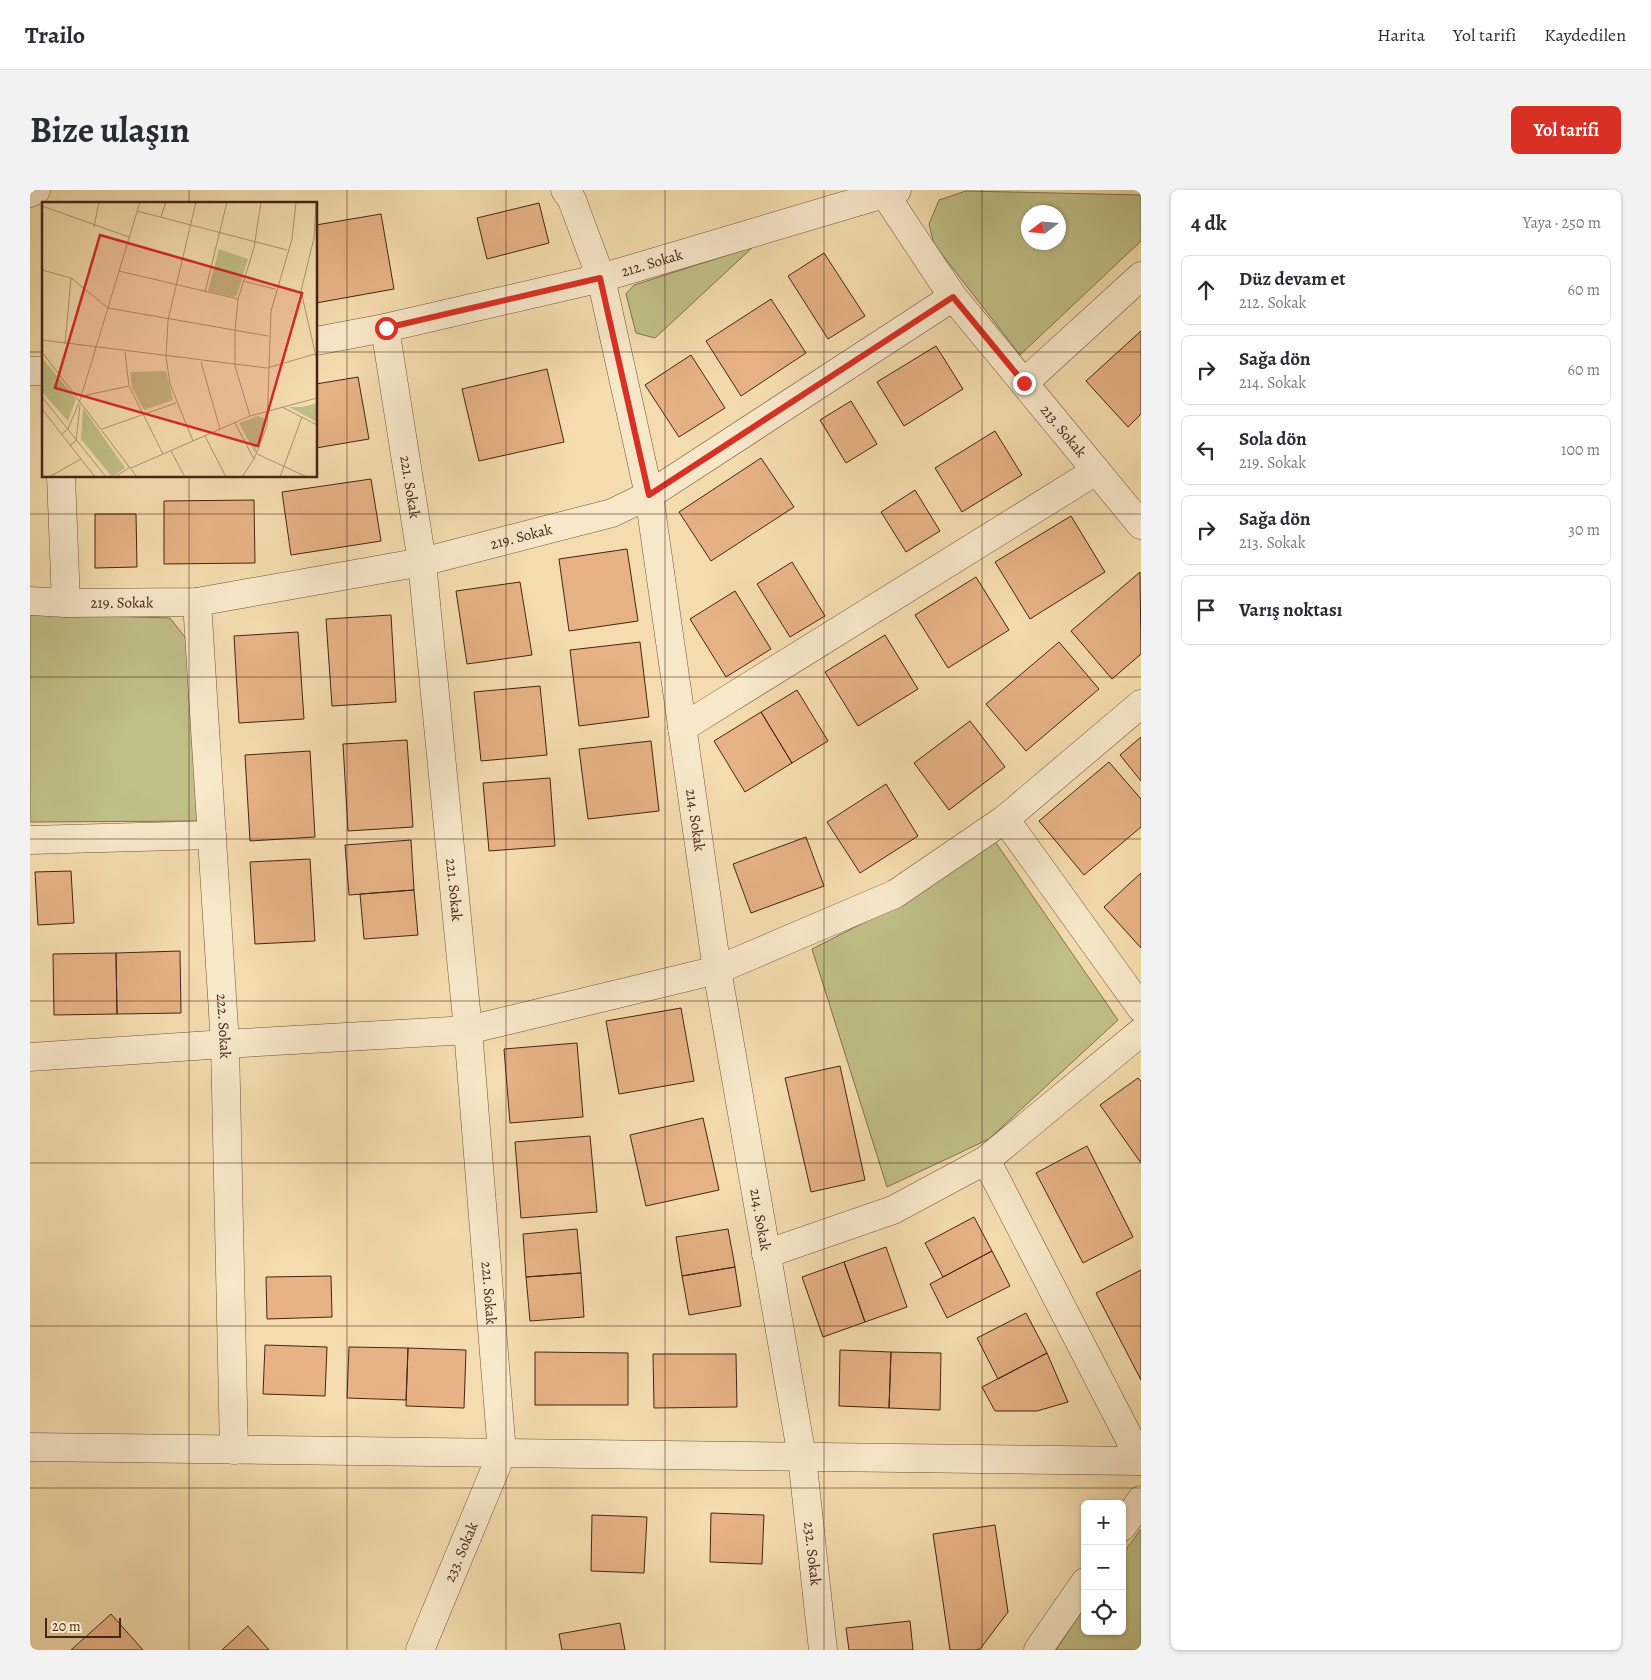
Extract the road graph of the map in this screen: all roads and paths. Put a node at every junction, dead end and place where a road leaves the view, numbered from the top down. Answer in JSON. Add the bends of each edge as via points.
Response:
{"nodes":[{"id":1,"x":36,"y":190,"type":"edge"},
{"id":2,"x":565,"y":190,"type":"edge"},
{"id":3,"x":888,"y":191,"type":"edge"},
{"id":4,"x":30,"y":193,"type":"edge"},
{"id":5,"x":1141,"y":276,"type":"edge"},
{"id":6,"x":600,"y":278,"type":"junction"},
{"id":7,"x":953,"y":297,"type":"junction"},
{"id":8,"x":386,"y":328,"type":"junction"},
{"id":9,"x":318,"y":341,"type":"edge"},
{"id":10,"x":1024,"y":383,"type":"junction"},
{"id":11,"x":1096,"y":471,"type":"junction"},
{"id":12,"x":61,"y":478,"type":"edge"},
{"id":13,"x":649,"y":495,"type":"junction"},
{"id":14,"x":1141,"y":525,"type":"edge"},
{"id":15,"x":422,"y":562,"type":"junction"},
{"id":16,"x":30,"y":601,"type":"edge"},
{"id":17,"x":197,"y":602,"type":"junction"},
{"id":18,"x":66,"y":603,"type":"junction"},
{"id":19,"x":1141,"y":704,"type":"edge"},
{"id":20,"x":682,"y":728,"type":"junction"},
{"id":21,"x":1005,"y":819,"type":"junction"},
{"id":22,"x":212,"y":835,"type":"junction"},
{"id":23,"x":30,"y":840,"type":"edge"},
{"id":24,"x":717,"y":970,"type":"junction"},
{"id":25,"x":1141,"y":1008,"type":"edge"},
{"id":26,"x":468,"y":1030,"type":"junction"},
{"id":27,"x":1141,"y":1032,"type":"edge"},
{"id":28,"x":225,"y":1044,"type":"junction"},
{"id":29,"x":30,"y":1057,"type":"edge"},
{"id":30,"x":986,"y":1160,"type":"junction"},
{"id":31,"x":766,"y":1254,"type":"junction"},
{"id":32,"x":30,"y":1448,"type":"edge"},
{"id":33,"x":234,"y":1450,"type":"junction"},
{"id":34,"x":502,"y":1453,"type":"junction"},
{"id":35,"x":802,"y":1457,"type":"junction"},
{"id":36,"x":1141,"y":1461,"type":"edge"},
{"id":37,"x":1141,"y":1500,"type":"edge"},
{"id":38,"x":1126,"y":1521,"type":"edge"},
{"id":39,"x":1081,"y":1588,"type":"edge"},
{"id":40,"x":420,"y":1650,"type":"edge"},
{"id":41,"x":823,"y":1650,"type":"edge"},
{"id":42,"x":1038,"y":1650,"type":"edge"}],
"edges":[{"from":1,"to":4,"type":"street"},
{"from":2,"to":6,"type":"street","name":"214. Sokak","via":[[572,200]]},
{"from":3,"to":6,"type":"street","name":"212. Sokak"},
{"from":3,"to":7,"type":"street","name":"213. Sokak"},
{"from":5,"to":10,"type":"street"},
{"from":6,"to":8,"type":"street","name":"212. Sokak"},
{"from":6,"to":13,"type":"street","name":"214. Sokak"},
{"from":7,"to":10,"type":"street","name":"213. Sokak"},
{"from":7,"to":13,"type":"street","name":"219. Sokak"},
{"from":8,"to":9,"type":"street","name":"212. Sokak"},
{"from":8,"to":15,"type":"street","name":"221. Sokak"},
{"from":10,"to":11,"type":"street","name":"213. Sokak"},
{"from":11,"to":14,"type":"street","name":"213. Sokak"},
{"from":11,"to":20,"type":"street"},
{"from":12,"to":18,"type":"street"},
{"from":13,"to":15,"type":"street","name":"219. Sokak","via":[[612,512]]},
{"from":13,"to":20,"type":"street","name":"214. Sokak"},
{"from":15,"to":17,"type":"street","name":"219. Sokak"},
{"from":15,"to":26,"type":"street","name":"221. Sokak"},
{"from":16,"to":18,"type":"street","name":"219. Sokak"},
{"from":17,"to":18,"type":"street","name":"219. Sokak"},
{"from":17,"to":22,"type":"street","name":"222. Sokak"},
{"from":19,"to":21,"type":"street"},
{"from":20,"to":24,"type":"street","name":"214. Sokak"},
{"from":21,"to":24,"type":"street","via":[[895,894]]},
{"from":21,"to":25,"type":"street"},
{"from":22,"to":23,"type":"street"},
{"from":22,"to":28,"type":"street","name":"222. Sokak"},
{"from":24,"to":26,"type":"street"},
{"from":24,"to":31,"type":"street","name":"214. Sokak"},
{"from":26,"to":28,"type":"street"},
{"from":26,"to":34,"type":"street","name":"221. Sokak"},
{"from":27,"to":30,"type":"street"},
{"from":28,"to":29,"type":"street"},
{"from":28,"to":33,"type":"street","name":"222. Sokak"},
{"from":30,"to":31,"type":"street","via":[[893,1210]]},
{"from":30,"to":36,"type":"street"},
{"from":31,"to":35,"type":"street","name":"214. Sokak"},
{"from":32,"to":33,"type":"street"},
{"from":33,"to":34,"type":"street"},
{"from":34,"to":35,"type":"street"},
{"from":34,"to":40,"type":"street","name":"233. Sokak"},
{"from":35,"to":36,"type":"street"},
{"from":35,"to":41,"type":"street","name":"232. Sokak"},
{"from":37,"to":38,"type":"street"},
{"from":39,"to":42,"type":"street"}]}
